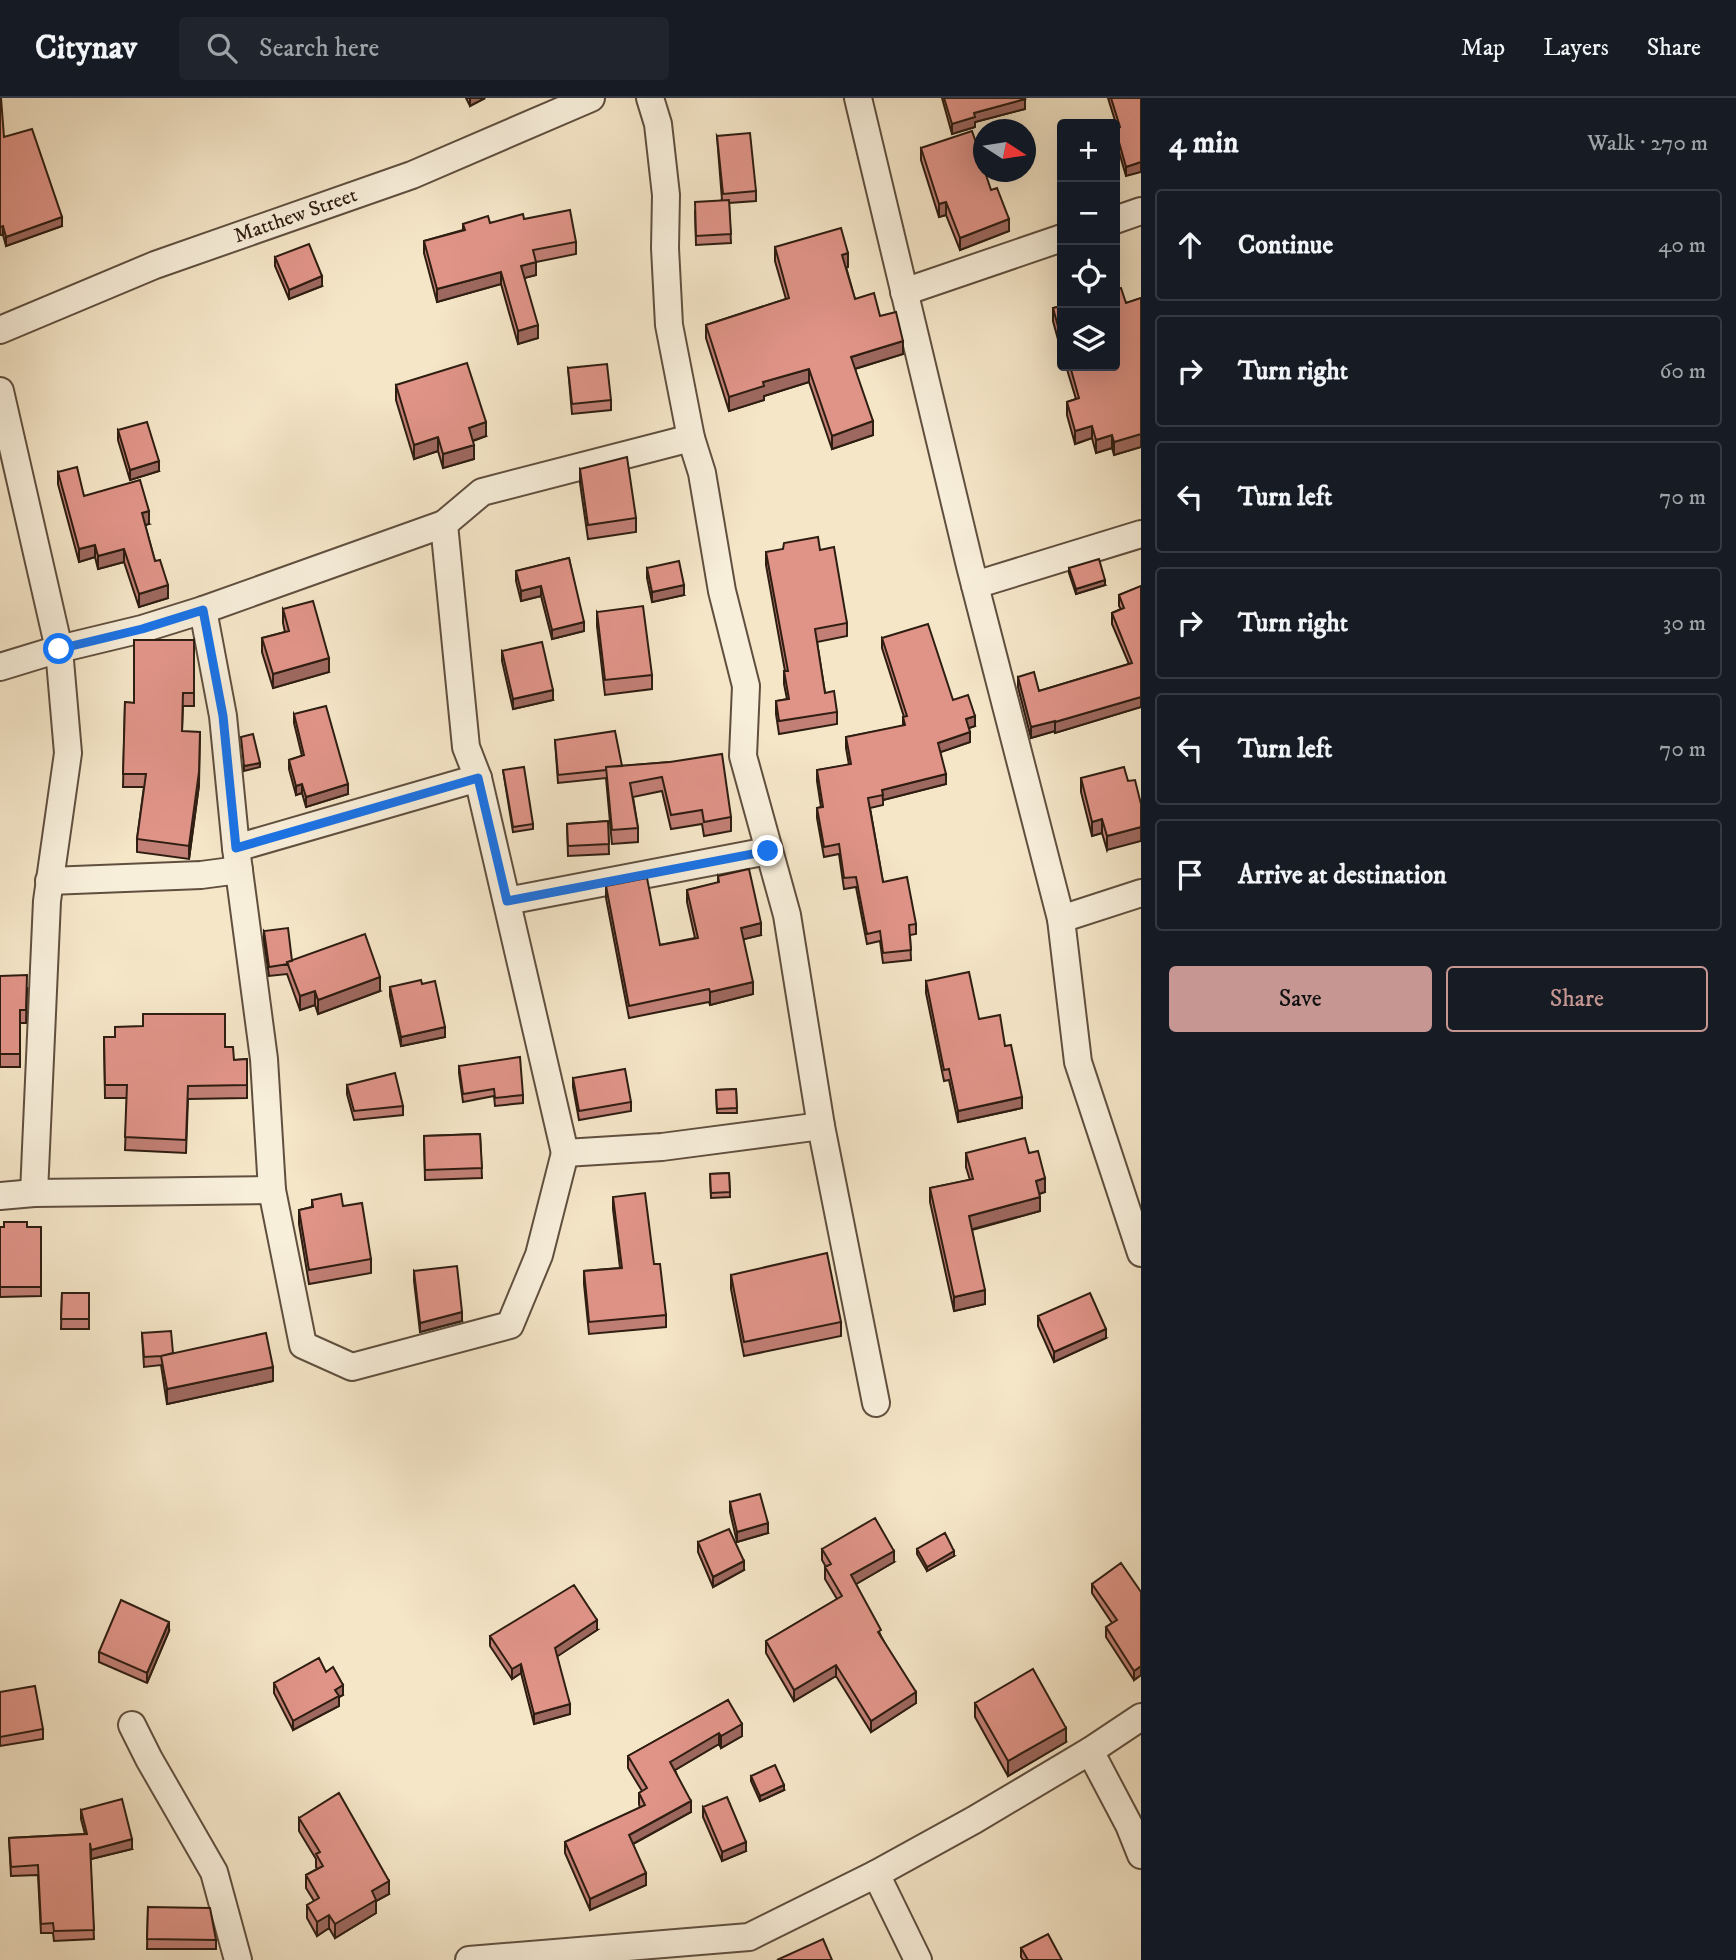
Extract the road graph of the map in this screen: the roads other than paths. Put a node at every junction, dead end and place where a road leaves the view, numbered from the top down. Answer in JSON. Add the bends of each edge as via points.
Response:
{"nodes":[{"id":1,"x":591,"y":98,"type":"edge"},
{"id":2,"x":650,"y":98,"type":"edge"},
{"id":3,"x":858,"y":98,"type":"edge"},
{"id":4,"x":1141,"y":211,"type":"edge"},
{"id":5,"x":1120,"y":218,"type":"edge"},
{"id":6,"x":1057,"y":240,"type":"edge"},
{"id":7,"x":904,"y":292,"type":"junction"},
{"id":8,"x":0,"y":330,"type":"edge"},
{"id":9,"x":0,"y":391,"type":"edge"},
{"id":10,"x":691,"y":438,"type":"junction"},
{"id":11,"x":444,"y":524,"type":"junction"},
{"id":12,"x":1141,"y":534,"type":"edge"},
{"id":13,"x":975,"y":584,"type":"junction"},
{"id":14,"x":203,"y":610,"type":"junction"},
{"id":15,"x":59,"y":649,"type":"junction"},
{"id":16,"x":0,"y":667,"type":"edge"},
{"id":17,"x":478,"y":778,"type":"junction"},
{"id":18,"x":768,"y":851,"type":"junction"},
{"id":19,"x":237,"y":859,"type":"junction"},
{"id":20,"x":49,"y":881,"type":"junction"},
{"id":21,"x":1141,"y":893,"type":"edge"},
{"id":22,"x":507,"y":901,"type":"junction"},
{"id":23,"x":1061,"y":919,"type":"junction"},
{"id":24,"x":821,"y":1126,"type":"junction"},
{"id":25,"x":565,"y":1153,"type":"junction"},
{"id":26,"x":272,"y":1190,"type":"junction"},
{"id":27,"x":34,"y":1193,"type":"junction"},
{"id":28,"x":0,"y":1196,"type":"edge"},
{"id":29,"x":1141,"y":1253,"type":"edge"},
{"id":30,"x":876,"y":1403,"type":"dead end"},
{"id":31,"x":1141,"y":1717,"type":"edge"},
{"id":32,"x":132,"y":1725,"type":"dead end"},
{"id":33,"x":1090,"y":1751,"type":"junction"},
{"id":34,"x":1141,"y":1855,"type":"edge"},
{"id":35,"x":876,"y":1874,"type":"junction"},
{"id":36,"x":698,"y":1950,"type":"edge"},
{"id":37,"x":238,"y":1960,"type":"edge"},
{"id":38,"x":469,"y":1960,"type":"edge"},
{"id":39,"x":918,"y":1960,"type":"edge"}],
"edges":[{"from":1,"to":8,"type":"street","name":"Matthew Street","via":[[412,175],[155,265]]},
{"from":2,"to":10,"type":"street","via":[[658,124],[666,195],[669,325]]},
{"from":3,"to":7,"type":"street"},
{"from":4,"to":5,"type":"street"},
{"from":6,"to":7,"type":"street"},
{"from":7,"to":13,"type":"street"},
{"from":9,"to":15,"type":"street"},
{"from":10,"to":11,"type":"street","via":[[482,492]]},
{"from":10,"to":18,"type":"street","via":[[746,686],[743,756]]},
{"from":11,"to":14,"type":"street"},
{"from":11,"to":17,"type":"street","via":[[466,747]]},
{"from":12,"to":13,"type":"street"},
{"from":13,"to":23,"type":"street"},
{"from":14,"to":15,"type":"street"},
{"from":14,"to":19,"type":"street","via":[[223,716]]},
{"from":15,"to":16,"type":"street"},
{"from":15,"to":20,"type":"street","via":[[68,752]]},
{"from":17,"to":19,"type":"street"},
{"from":17,"to":22,"type":"street"},
{"from":18,"to":22,"type":"street"},
{"from":18,"to":24,"type":"street","via":[[787,915]]},
{"from":19,"to":20,"type":"street","via":[[201,875]]},
{"from":19,"to":26,"type":"street","via":[[264,1059]]},
{"from":20,"to":27,"type":"street"},
{"from":21,"to":23,"type":"street"},
{"from":22,"to":25,"type":"street"},
{"from":23,"to":29,"type":"street","via":[[1078,1062]]},
{"from":24,"to":25,"type":"street","via":[[662,1147]]},
{"from":24,"to":30,"type":"street"},
{"from":25,"to":26,"type":"street","via":[[539,1255],[510,1325],[352,1367],[303,1345]]},
{"from":26,"to":27,"type":"street"},
{"from":27,"to":28,"type":"street"},
{"from":31,"to":33,"type":"street"},
{"from":32,"to":37,"type":"street","via":[[214,1872]]},
{"from":33,"to":34,"type":"street"},
{"from":33,"to":35,"type":"street"},
{"from":35,"to":36,"type":"street","via":[[749,1937]]},
{"from":35,"to":39,"type":"street"},
{"from":36,"to":38,"type":"street","via":[[637,1947]]}]}
